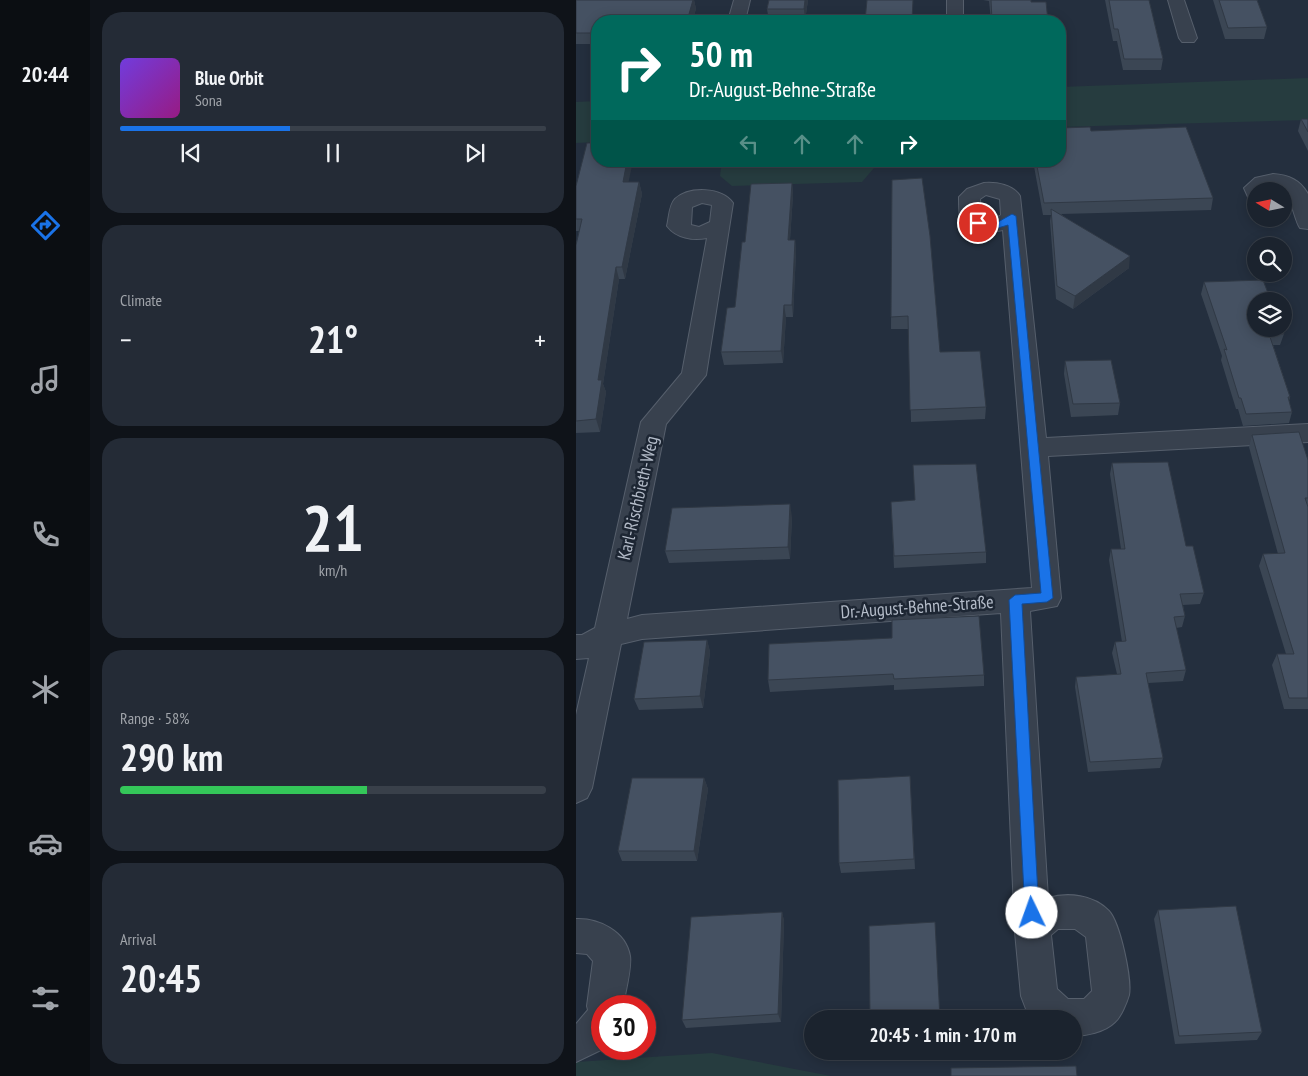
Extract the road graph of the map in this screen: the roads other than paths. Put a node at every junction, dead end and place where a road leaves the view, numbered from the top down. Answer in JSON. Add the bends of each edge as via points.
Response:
{"nodes":[{"id":1,"x":742,"y":0,"type":"edge"},
{"id":2,"x":955,"y":0,"type":"edge"},
{"id":3,"x":1176,"y":0,"type":"edge"},
{"id":4,"x":738,"y":15,"type":"edge"},
{"id":5,"x":955,"y":15,"type":"edge"},
{"id":6,"x":1188,"y":38,"type":"dead end"},
{"id":7,"x":1267,"y":182,"type":"edge"},
{"id":8,"x":1283,"y":182,"type":"edge"},
{"id":9,"x":1292,"y":186,"type":"edge"},
{"id":10,"x":1012,"y":216,"type":"dead end"},
{"id":11,"x":1298,"y":216,"type":"edge"},
{"id":12,"x":720,"y":225,"type":"dead end"},
{"id":13,"x":1308,"y":433,"type":"edge"},
{"id":14,"x":1034,"y":448,"type":"junction"},
{"id":15,"x":1015,"y":600,"type":"junction"},
{"id":16,"x":607,"y":636,"type":"junction"},
{"id":17,"x":576,"y":647,"type":"edge"},
{"id":18,"x":576,"y":788,"type":"edge"},
{"id":19,"x":1033,"y":932,"type":"dead end"},
{"id":20,"x":576,"y":936,"type":"edge"},
{"id":21,"x":607,"y":995,"type":"edge"},
{"id":22,"x":591,"y":1035,"type":"edge"},
{"id":23,"x":576,"y":1043,"type":"edge"}],
"edges":[{"from":1,"to":4,"type":"street"},
{"from":2,"to":5,"type":"street"},
{"from":3,"to":6,"type":"street"},
{"from":7,"to":8,"type":"street"},
{"from":9,"to":11,"type":"street"},
{"from":10,"to":14,"type":"street"},
{"from":12,"to":16,"type":"street","name":"Karl-Rischbieth-Weg","via":[[694,375],[654,422]]},
{"from":13,"to":14,"type":"street"},
{"from":14,"to":15,"type":"street","name":"Dr.-August-Behne-Straße","via":[[1047,598]]},
{"from":15,"to":16,"type":"street","name":"Dr.-August-Behne-Straße","via":[[642,627]]},
{"from":15,"to":19,"type":"street"},
{"from":16,"to":17,"type":"street","name":"Dr.-August-Behne-Straße","via":[[585,647]]},
{"from":16,"to":18,"type":"street","name":"Karl-Rischbieth-Weg"},
{"from":20,"to":21,"type":"street","via":[[588,936],[603,942],[612,956]]},
{"from":22,"to":23,"type":"street"}]}
